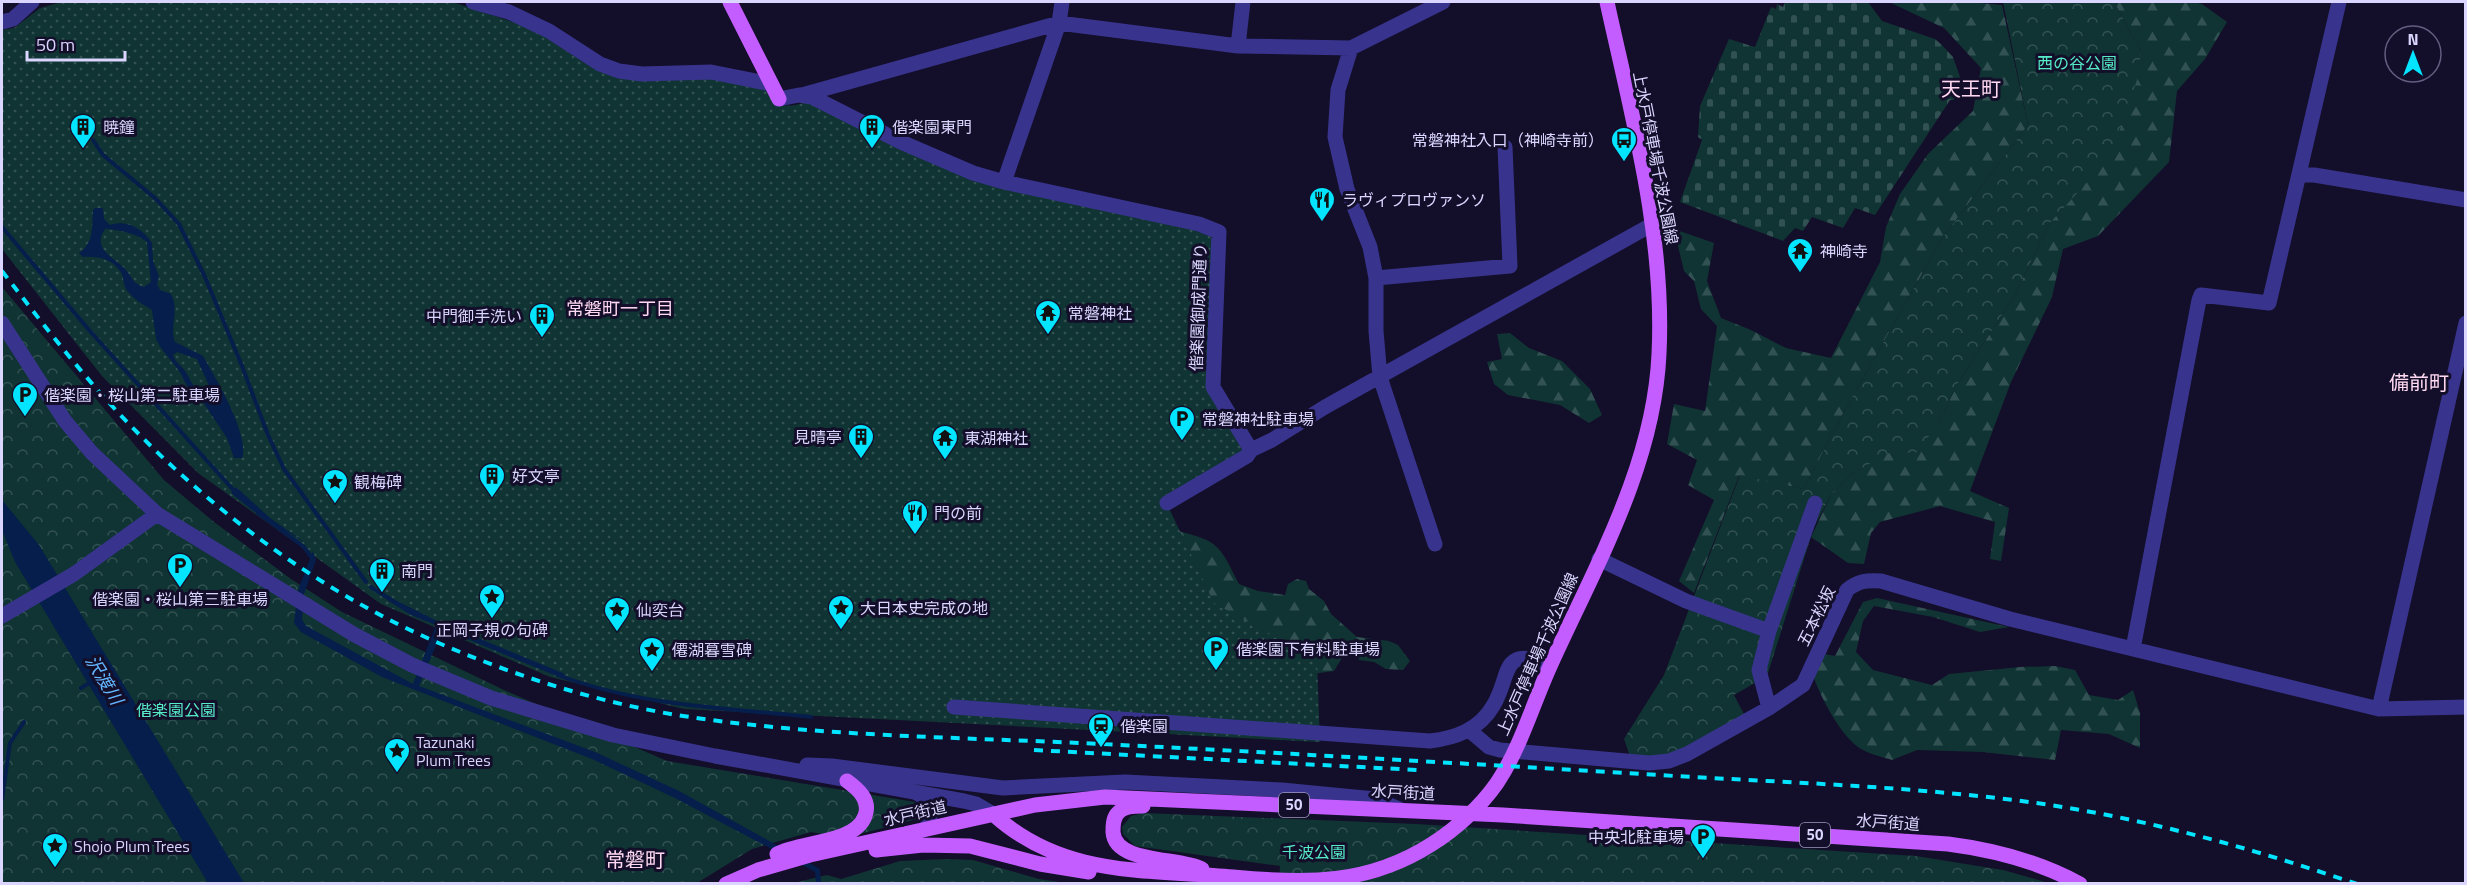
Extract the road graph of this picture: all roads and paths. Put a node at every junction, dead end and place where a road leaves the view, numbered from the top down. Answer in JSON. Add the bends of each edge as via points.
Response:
{"nodes":[{"id":1,"x":32,"y":2,"type":"edge"},
{"id":2,"x":473,"y":2,"type":"edge"},
{"id":3,"x":730,"y":2,"type":"edge"},
{"id":4,"x":1062,"y":2,"type":"edge"},
{"id":5,"x":1243,"y":2,"type":"edge"},
{"id":6,"x":1443,"y":2,"type":"edge"},
{"id":7,"x":1607,"y":2,"type":"edge"},
{"id":8,"x":2338,"y":2,"type":"edge"},
{"id":9,"x":2,"y":22,"type":"edge"},
{"id":10,"x":1059,"y":22,"type":"junction"},
{"id":11,"x":1238,"y":46,"type":"junction"},
{"id":12,"x":1351,"y":48,"type":"junction"},
{"id":13,"x":771,"y":84,"type":"junction"},
{"id":14,"x":799,"y":95,"type":"junction"},
{"id":15,"x":779,"y":99,"type":"joint"},
{"id":16,"x":1505,"y":147,"type":"dead end"},
{"id":17,"x":2300,"y":175,"type":"junction"},
{"id":18,"x":1004,"y":182,"type":"junction"},
{"id":19,"x":2466,"y":200,"type":"edge"},
{"id":20,"x":1653,"y":224,"type":"junction"},
{"id":21,"x":1376,"y":278,"type":"junction"},
{"id":22,"x":2,"y":323,"type":"edge"},
{"id":23,"x":2466,"y":323,"type":"edge"},
{"id":24,"x":1380,"y":377,"type":"junction"},
{"id":25,"x":1251,"y":450,"type":"junction"},
{"id":26,"x":1167,"y":502,"type":"dead end"},
{"id":27,"x":1815,"y":502,"type":"dead end"},
{"id":28,"x":157,"y":514,"type":"junction"},
{"id":29,"x":1435,"y":544,"type":"dead end"},
{"id":30,"x":1599,"y":559,"type":"junction"},
{"id":31,"x":2,"y":616,"type":"edge"},
{"id":32,"x":1769,"y":631,"type":"junction"},
{"id":33,"x":2133,"y":649,"type":"junction"},
{"id":34,"x":1550,"y":664,"type":"junction"},
{"id":35,"x":954,"y":706,"type":"dead end"},
{"id":36,"x":2466,"y":707,"type":"edge"},
{"id":37,"x":1769,"y":708,"type":"junction"},
{"id":38,"x":2379,"y":709,"type":"junction"},
{"id":39,"x":1469,"y":730,"type":"junction"},
{"id":40,"x":759,"y":764,"type":"junction"},
{"id":41,"x":847,"y":781,"type":"junction"},
{"id":42,"x":911,"y":791,"type":"junction"},
{"id":43,"x":1186,"y":800,"type":"junction"},
{"id":44,"x":1402,"y":810,"type":"junction"},
{"id":45,"x":993,"y":814,"type":"junction"},
{"id":46,"x":924,"y":830,"type":"junction"},
{"id":47,"x":758,"y":870,"type":"junction"},
{"id":48,"x":1131,"y":870,"type":"junction"},
{"id":49,"x":1213,"y":875,"type":"junction"},
{"id":50,"x":730,"y":881,"type":"edge"},
{"id":51,"x":1292,"y":882,"type":"edge"},
{"id":52,"x":2080,"y":884,"type":"edge"}],
"edges":[{"from":1,"to":9,"type":"street","via":[[14,19]]},
{"from":2,"to":13,"type":"street","via":[[509,12],[619,71],[711,72]]},
{"from":3,"to":13,"type":"main road","name":"偕楽園御成門通り"},
{"from":4,"to":10,"type":"street"},
{"from":5,"to":11,"type":"street"},
{"from":6,"to":12,"type":"street"},
{"from":7,"to":20,"type":"main road","name":"上水戸停車場千波公園線"},
{"from":8,"to":17,"type":"street"},
{"from":10,"to":11,"type":"street"},
{"from":10,"to":14,"type":"street"},
{"from":10,"to":18,"type":"street"},
{"from":11,"to":12,"type":"street"},
{"from":12,"to":21,"type":"street","via":[[1338,90],[1335,137]]},
{"from":13,"to":15,"type":"main road","name":"偕楽園御成門通り"},
{"from":14,"to":15,"type":"street","name":"偕楽園御成門通り"},
{"from":14,"to":18,"type":"street","name":"偕楽園御成門通り","via":[[821,101],[973,173]]},
{"from":16,"to":21,"type":"street","via":[[1510,266]]},
{"from":17,"to":19,"type":"street"},
{"from":17,"to":33,"type":"street","via":[[2269,303],[2201,295],[2199,300]]},
{"from":18,"to":25,"type":"street","name":"偕楽園御成門通り","via":[[1199,224],[1219,232],[1214,387]]},
{"from":20,"to":24,"type":"street"},
{"from":20,"to":30,"type":"main road","name":"上水戸停車場千波公園線","via":[[1659,308],[1657,384],[1636,472]]},
{"from":21,"to":24,"type":"street"},
{"from":22,"to":28,"type":"street","via":[[65,422]]},
{"from":23,"to":38,"type":"street"},
{"from":24,"to":25,"type":"street"},
{"from":24,"to":29,"type":"street"},
{"from":25,"to":26,"type":"street"},
{"from":27,"to":32,"type":"street"},
{"from":28,"to":31,"type":"street","via":[[74,574]]},
{"from":28,"to":40,"type":"street","via":[[355,634],[412,665],[491,699],[613,735]]},
{"from":30,"to":32,"type":"street","via":[[1686,600]]},
{"from":30,"to":34,"type":"main road","name":"上水戸停車場千波公園線"},
{"from":32,"to":37,"type":"street","via":[[1759,670]]},
{"from":33,"to":37,"type":"street","name":"五本松坂","via":[[2010,619],[1881,581],[1865,580],[1847,590],[1803,685]]},
{"from":33,"to":38,"type":"street","name":"五本松坂"},
{"from":34,"to":39,"type":"street","via":[[1522,658],[1513,662],[1493,706]]},
{"from":34,"to":51,"type":"main road","name":"上水戸停車場千波公園線","via":[[1510,759],[1487,796],[1433,844],[1357,876]]},
{"from":35,"to":39,"type":"street","via":[[1430,741],[1452,739]]},
{"from":36,"to":38,"type":"street","name":"五本松坂"},
{"from":37,"to":39,"type":"street","via":[[1687,754],[1649,763],[1500,750],[1489,747]]},
{"from":40,"to":41,"type":"street"},
{"from":40,"to":44,"type":"street","via":[[832,766],[1003,788],[1125,782],[1282,790],[1375,799]]},
{"from":41,"to":42,"type":"street"},
{"from":41,"to":47,"type":"main road","via":[[864,796],[867,812],[861,824],[835,838],[779,853]]},
{"from":42,"to":45,"type":"street","via":[[976,804]]},
{"from":42,"to":46,"type":"street","via":[[928,805],[931,816]]},
{"from":43,"to":44,"type":"main road","name":"水戸街道","number":"50"},
{"from":43,"to":45,"type":"main road","name":"水戸街道","number":"50","via":[[1080,799]]},
{"from":43,"to":49,"type":"main road","via":[[1165,806],[1123,808],[1116,815],[1113,836],[1117,844],[1133,854],[1192,864]]},
{"from":44,"to":52,"type":"main road","name":"水戸街道","number":"50","via":[[1948,844],[2018,857]]},
{"from":45,"to":46,"type":"main road","name":"水戸街道","number":"50"},
{"from":45,"to":48,"type":"main road","name":"上水戸停車場千波公園線","via":[[1009,829],[1051,853]]},
{"from":46,"to":47,"type":"main road","name":"水戸街道","number":"50"},
{"from":47,"to":50,"type":"main road","name":"水戸街道","number":"50"},
{"from":48,"to":49,"type":"main road","name":"上水戸停車場千波公園線"},
{"from":48,"to":50,"type":"main road","via":[[1093,872],[1040,864],[970,846],[923,845],[901,846],[771,876]]},
{"from":49,"to":51,"type":"main road","name":"上水戸停車場千波公園線"}]}
